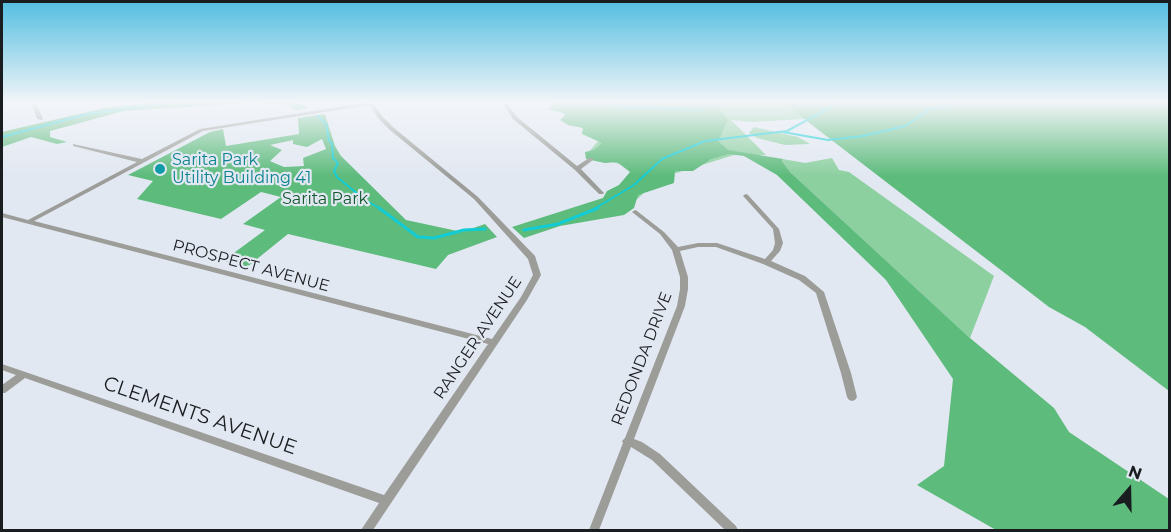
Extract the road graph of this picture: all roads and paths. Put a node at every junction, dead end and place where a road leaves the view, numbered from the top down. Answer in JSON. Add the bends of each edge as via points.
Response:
{"nodes":[{"id":1,"x":217,"y":127,"type":"edge"},
{"id":2,"x":390,"y":127,"type":"edge"},
{"id":3,"x":525,"y":127,"type":"edge"},
{"id":4,"x":75,"y":145,"type":"dead end"},
{"id":5,"x":591,"y":159,"type":"dead end"},
{"id":6,"x":141,"y":161,"type":"junction"},
{"id":7,"x":577,"y":168,"type":"junction"},
{"id":8,"x":601,"y":193,"type":"dead end"},
{"id":9,"x":746,"y":196,"type":"dead end"},
{"id":10,"x":635,"y":212,"type":"dead end"},
{"id":11,"x":2,"y":215,"type":"edge"},
{"id":12,"x":28,"y":222,"type":"junction"},
{"id":13,"x":676,"y":250,"type":"junction"},
{"id":14,"x":766,"y":262,"type":"junction"},
{"id":15,"x":493,"y":342,"type":"junction"},
{"id":16,"x":2,"y":367,"type":"edge"},
{"id":17,"x":24,"y":374,"type":"junction"},
{"id":18,"x":2,"y":390,"type":"edge"},
{"id":19,"x":852,"y":397,"type":"dead end"},
{"id":20,"x":627,"y":441,"type":"junction"},
{"id":21,"x":387,"y":501,"type":"junction"},
{"id":22,"x":367,"y":531,"type":"edge"},
{"id":23,"x":594,"y":531,"type":"edge"},
{"id":24,"x":732,"y":531,"type":"edge"}],
"edges":[{"from":1,"to":6,"type":"street","via":[[187,136]]},
{"from":2,"to":15,"type":"street","name":"RANGER AVENUE","via":[[476,198],[535,263],[535,281]]},
{"from":3,"to":7,"type":"street"},
{"from":4,"to":6,"type":"street"},
{"from":5,"to":7,"type":"street"},
{"from":6,"to":12,"type":"street"},
{"from":7,"to":8,"type":"street"},
{"from":9,"to":14,"type":"street","via":[[776,229],[779,243]]},
{"from":10,"to":13,"type":"street","name":"REDONDA DRIVE"},
{"from":11,"to":12,"type":"street","name":"PROSPECT AVENUE"},
{"from":12,"to":15,"type":"street","name":"PROSPECT AVENUE"},
{"from":13,"to":14,"type":"street","via":[[717,245]]},
{"from":13,"to":20,"type":"street","name":"REDONDA DRIVE","via":[[684,277],[681,306]]},
{"from":14,"to":19,"type":"street","via":[[802,278],[820,292]]},
{"from":15,"to":21,"type":"street","name":"RANGER AVENUE"},
{"from":16,"to":17,"type":"street","name":"CLEMENTS AVENUE"},
{"from":17,"to":18,"type":"street"},
{"from":17,"to":21,"type":"street","name":"CLEMENTS AVENUE"},
{"from":20,"to":23,"type":"street","name":"REDONDA DRIVE"},
{"from":20,"to":24,"type":"street","via":[[656,457]]},
{"from":21,"to":22,"type":"street","name":"RANGER AVENUE"}]}
